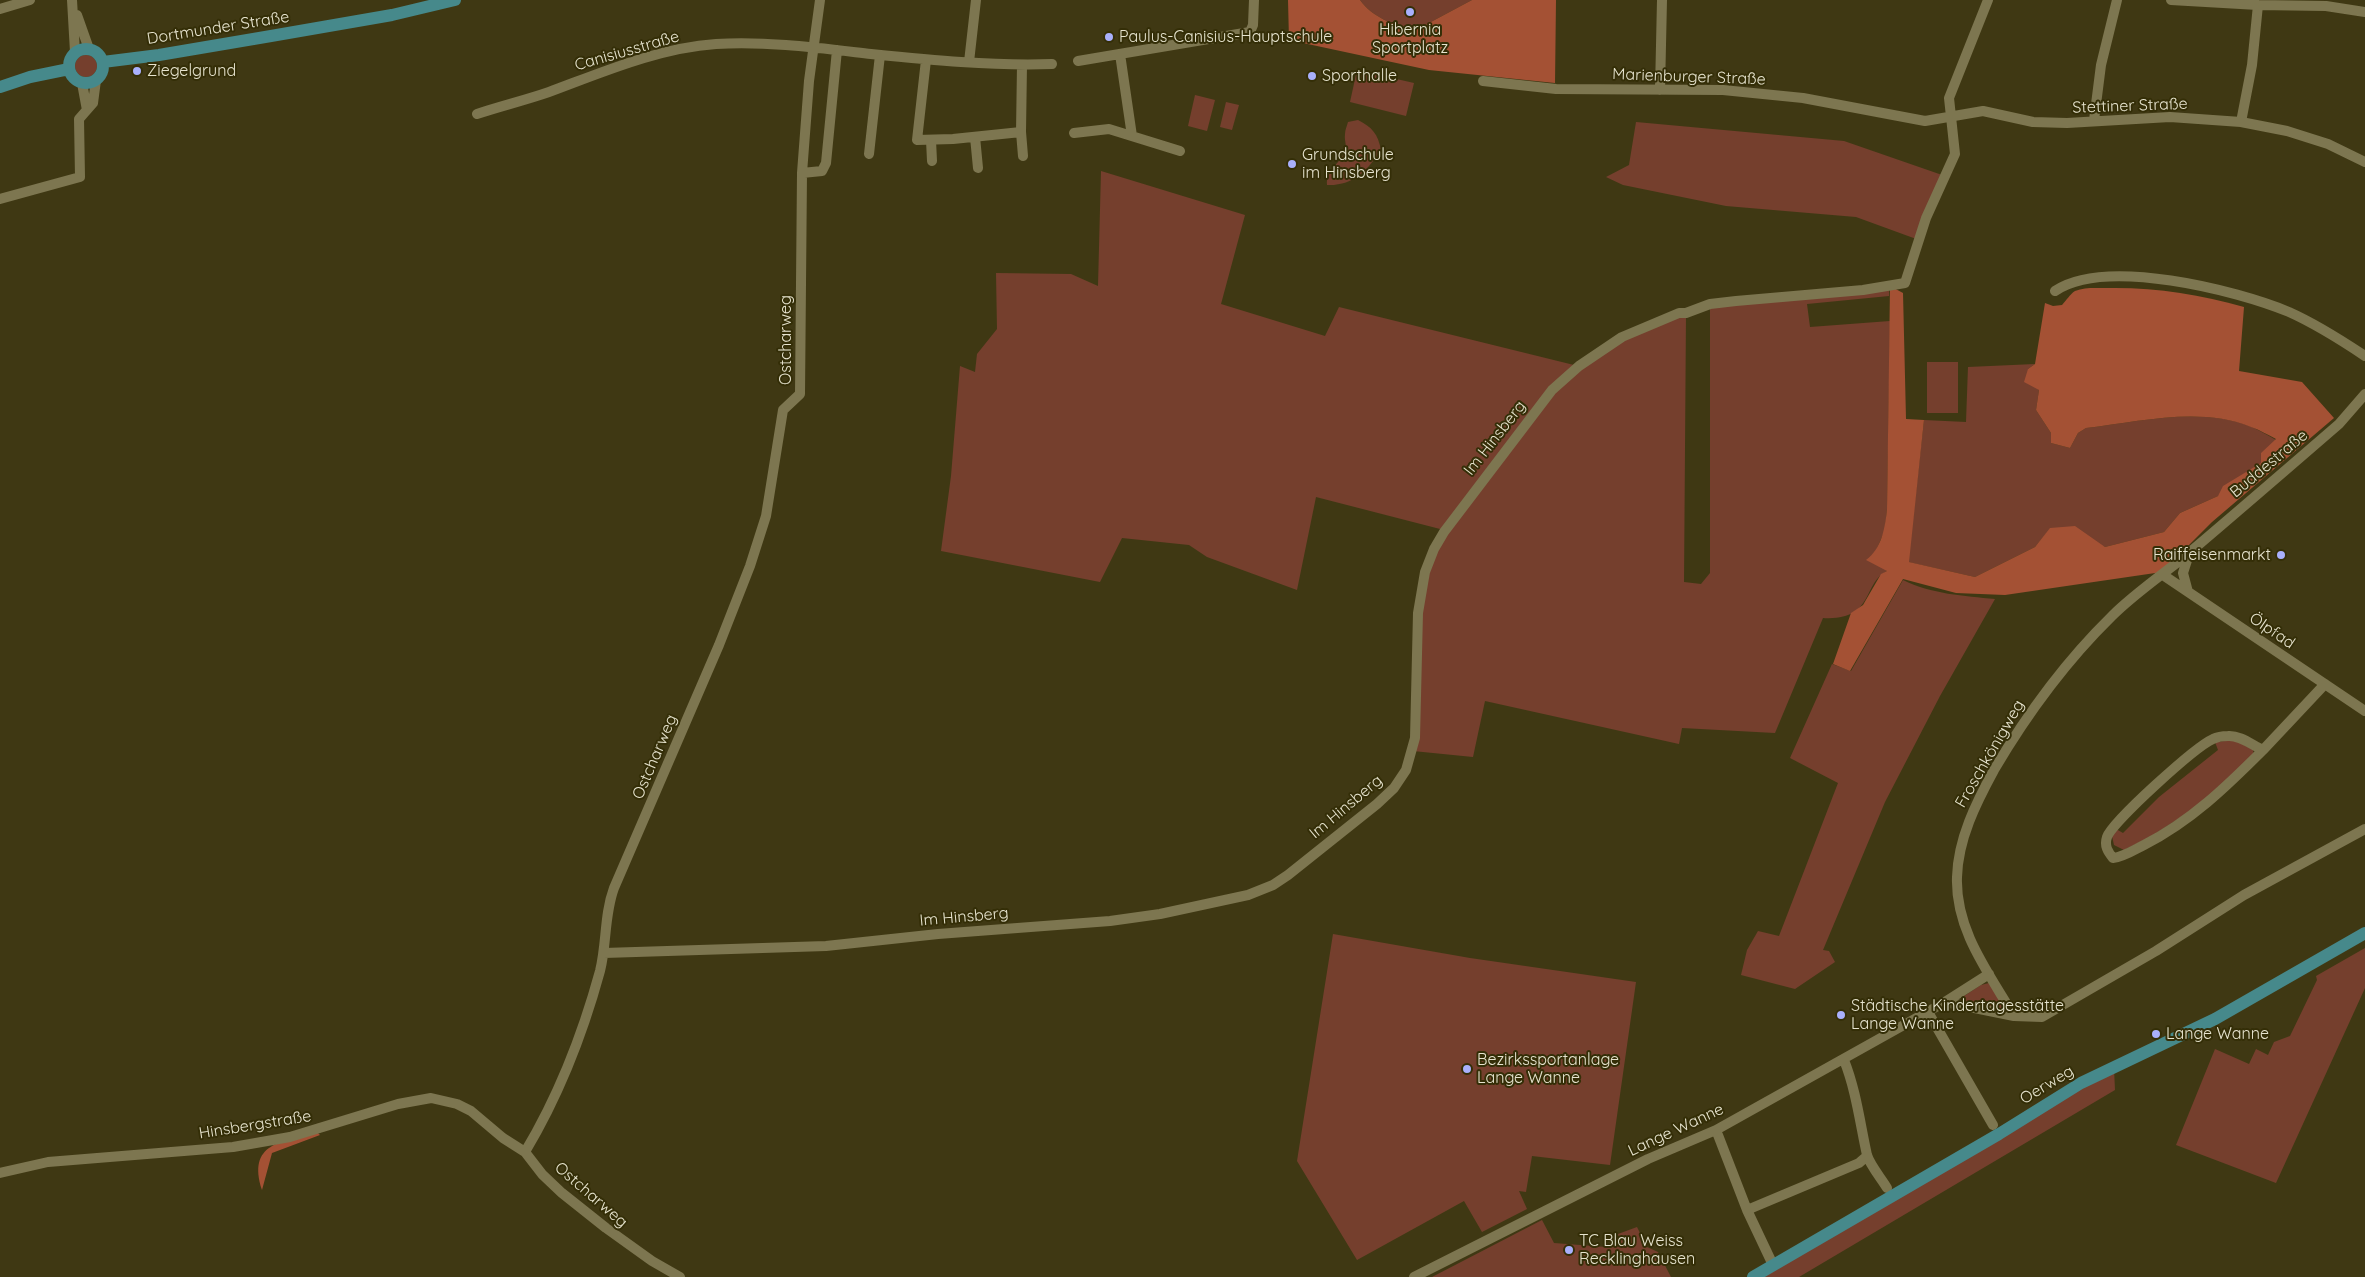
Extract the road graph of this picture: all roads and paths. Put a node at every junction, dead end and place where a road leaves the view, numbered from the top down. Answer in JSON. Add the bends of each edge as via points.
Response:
{"nodes":[{"id":1,"x":30,"y":0,"type":"edge"},
{"id":2,"x":455,"y":0,"type":"edge"},
{"id":3,"x":820,"y":0,"type":"edge"},
{"id":4,"x":976,"y":0,"type":"edge"},
{"id":5,"x":1254,"y":0,"type":"edge"},
{"id":6,"x":1662,"y":0,"type":"edge"},
{"id":7,"x":1988,"y":0,"type":"edge"},
{"id":8,"x":2117,"y":0,"type":"edge"},
{"id":9,"x":2170,"y":0,"type":"edge"},
{"id":10,"x":72,"y":1,"type":"edge"},
{"id":11,"x":2258,"y":5,"type":"junction"},
{"id":12,"x":0,"y":9,"type":"edge"},
{"id":13,"x":2365,"y":12,"type":"edge"},
{"id":14,"x":813,"y":48,"type":"junction"},
{"id":15,"x":89,"y":49,"type":"junction"},
{"id":16,"x":837,"y":50,"type":"junction"},
{"id":17,"x":75,"y":52,"type":"junction"},
{"id":18,"x":1120,"y":54,"type":"junction"},
{"id":19,"x":880,"y":55,"type":"junction"},
{"id":20,"x":926,"y":60,"type":"junction"},
{"id":21,"x":1078,"y":61,"type":"dead end"},
{"id":22,"x":103,"y":62,"type":"junction"},
{"id":23,"x":969,"y":62,"type":"junction"},
{"id":24,"x":1052,"y":64,"type":"dead end"},
{"id":25,"x":1022,"y":65,"type":"junction"},
{"id":26,"x":68,"y":69,"type":"junction"},
{"id":27,"x":96,"y":80,"type":"junction"},
{"id":28,"x":1483,"y":82,"type":"dead end"},
{"id":29,"x":82,"y":83,"type":"junction"},
{"id":30,"x":0,"y":87,"type":"edge"},
{"id":31,"x":1660,"y":90,"type":"junction"},
{"id":32,"x":87,"y":110,"type":"junction"},
{"id":33,"x":477,"y":114,"type":"dead end"},
{"id":34,"x":1951,"y":116,"type":"junction"},
{"id":35,"x":2094,"y":120,"type":"junction"},
{"id":36,"x":2241,"y":122,"type":"junction"},
{"id":37,"x":1021,"y":132,"type":"junction"},
{"id":38,"x":1074,"y":133,"type":"dead end"},
{"id":39,"x":1132,"y":136,"type":"junction"},
{"id":40,"x":975,"y":137,"type":"junction"},
{"id":41,"x":931,"y":140,"type":"junction"},
{"id":42,"x":1180,"y":151,"type":"dead end"},
{"id":43,"x":869,"y":154,"type":"dead end"},
{"id":44,"x":1023,"y":156,"type":"dead end"},
{"id":45,"x":932,"y":161,"type":"dead end"},
{"id":46,"x":2365,"y":162,"type":"edge"},
{"id":47,"x":978,"y":168,"type":"dead end"},
{"id":48,"x":802,"y":173,"type":"junction"},
{"id":49,"x":0,"y":199,"type":"edge"},
{"id":50,"x":2055,"y":291,"type":"dead end"},
{"id":51,"x":2365,"y":356,"type":"edge"},
{"id":52,"x":2365,"y":394,"type":"edge"},
{"id":53,"x":2189,"y":553,"type":"junction"},
{"id":54,"x":2162,"y":575,"type":"junction"},
{"id":55,"x":2188,"y":592,"type":"junction"},
{"id":56,"x":2325,"y":684,"type":"junction"},
{"id":57,"x":2365,"y":711,"type":"edge"},
{"id":58,"x":2263,"y":750,"type":"junction"},
{"id":59,"x":2365,"y":828,"type":"edge"},
{"id":60,"x":2365,"y":933,"type":"edge"},
{"id":61,"x":604,"y":952,"type":"junction"},
{"id":62,"x":1989,"y":974,"type":"junction"},
{"id":63,"x":1945,"y":1002,"type":"junction"},
{"id":64,"x":1928,"y":1012,"type":"junction"},
{"id":65,"x":2014,"y":1016,"type":"junction"},
{"id":66,"x":1844,"y":1060,"type":"junction"},
{"id":67,"x":1993,"y":1124,"type":"dead end"},
{"id":68,"x":1718,"y":1135,"type":"dead end"},
{"id":69,"x":525,"y":1152,"type":"junction"},
{"id":70,"x":1867,"y":1156,"type":"junction"},
{"id":71,"x":0,"y":1173,"type":"edge"},
{"id":72,"x":1887,"y":1188,"type":"dead end"},
{"id":73,"x":1747,"y":1210,"type":"junction"},
{"id":74,"x":1773,"y":1265,"type":"junction"},
{"id":75,"x":680,"y":1277,"type":"edge"},
{"id":76,"x":1414,"y":1277,"type":"edge"},
{"id":77,"x":1753,"y":1277,"type":"edge"}],
"edges":[{"from":1,"to":12,"type":"street"},
{"from":2,"to":22,"type":"main road","name":"Dortmunder Straße","via":[[392,15]]},
{"from":3,"to":14,"type":"street","name":"Ostcharweg"},
{"from":4,"to":23,"type":"street"},
{"from":5,"to":18,"type":"street","via":[[1250,32]]},
{"from":6,"to":31,"type":"street"},
{"from":7,"to":34,"type":"street","via":[[1949,98]]},
{"from":8,"to":35,"type":"street","via":[[2101,65]]},
{"from":9,"to":11,"type":"street"},
{"from":10,"to":15,"type":"street"},
{"from":10,"to":17,"type":"street"},
{"from":11,"to":13,"type":"street","via":[[2326,6]]},
{"from":11,"to":36,"type":"street","via":[[2252,65]]},
{"from":14,"to":16,"type":"street","name":"Canisiusstraße"},
{"from":14,"to":33,"type":"street","name":"Canisiusstraße","via":[[715,44],[666,52]]},
{"from":14,"to":48,"type":"street","name":"Ostcharweg"},
{"from":15,"to":17,"type":"main road"},
{"from":15,"to":22,"type":"main road"},
{"from":16,"to":19,"type":"street","name":"Canisiusstraße"},
{"from":16,"to":48,"type":"street","via":[[826,163],[822,171]]},
{"from":17,"to":26,"type":"main road"},
{"from":18,"to":21,"type":"street"},
{"from":18,"to":39,"type":"street"},
{"from":19,"to":20,"type":"street","name":"Canisiusstraße"},
{"from":19,"to":43,"type":"street"},
{"from":20,"to":23,"type":"street","name":"Canisiusstraße"},
{"from":20,"to":41,"type":"street","via":[[917,140]]},
{"from":22,"to":27,"type":"main road","via":[[102,72]]},
{"from":23,"to":25,"type":"street","name":"Canisiusstraße"},
{"from":24,"to":25,"type":"street","name":"Canisiusstraße"},
{"from":25,"to":37,"type":"street"},
{"from":26,"to":29,"type":"main road","via":[[73,78]]},
{"from":26,"to":30,"type":"main road"},
{"from":27,"to":29,"type":"main road"},
{"from":27,"to":32,"type":"street","via":[[94,101]]},
{"from":28,"to":31,"type":"street","name":"Marienburger Straße","via":[[1556,89]]},
{"from":29,"to":32,"type":"street"},
{"from":31,"to":34,"type":"street","name":"Marienburger Straße","via":[[1723,90],[1803,98],[1926,121]]},
{"from":32,"to":49,"type":"street","via":[[79,119],[80,177]]},
{"from":34,"to":35,"type":"street","name":"Stettiner Straße","via":[[1982,111],[2032,122]]},
{"from":34,"to":61,"type":"street","name":"Im Hinsberg","via":[[1955,154],[1926,218],[1905,283],[1710,304],[1679,313],[1622,337],[1579,366],[1552,390],[1466,501],[1429,560],[1418,613],[1415,738],[1406,770],[1394,788],[1377,804],[1273,885],[1248,895],[1110,921],[826,946]]},
{"from":35,"to":36,"type":"street","name":"Stettiner Straße","via":[[2170,117]]},
{"from":36,"to":46,"type":"street","name":"Stettiner Straße","via":[[2287,131],[2328,144]]},
{"from":37,"to":40,"type":"street"},
{"from":37,"to":44,"type":"street"},
{"from":38,"to":39,"type":"street","via":[[1109,129]]},
{"from":39,"to":42,"type":"street"},
{"from":40,"to":41,"type":"street"},
{"from":40,"to":47,"type":"street"},
{"from":41,"to":45,"type":"street"},
{"from":48,"to":61,"type":"street","name":"Ostcharweg","via":[[800,394],[783,410],[766,516],[750,566],[609,903]]},
{"from":50,"to":51,"type":"street","via":[[2065,284],[2085,279],[2121,277],[2168,280],[2214,288],[2290,312]]},
{"from":52,"to":53,"type":"street","name":"Buddestraße","via":[[2339,424]]},
{"from":53,"to":54,"type":"street","name":"Buddestraße"},
{"from":53,"to":55,"type":"street","via":[[2183,573]]},
{"from":54,"to":55,"type":"street","name":"Ölpfad"},
{"from":54,"to":62,"type":"street","name":"Froschkönigweg","via":[[2112,615],[2036,703],[2001,759],[1968,822],[1957,877],[1959,904],[1967,935]]},
{"from":55,"to":56,"type":"street","name":"Ölpfad"},
{"from":56,"to":57,"type":"street","name":"Ölpfad"},
{"from":56,"to":58,"type":"street"},
{"from":58,"to":58,"type":"street","via":[[2237,736],[2213,739],[2154,786],[2112,829],[2106,838],[2106,847],[2113,858],[2149,843],[2200,810]]},
{"from":59,"to":65,"type":"street","via":[[2244,895],[2042,1017]]},
{"from":60,"to":74,"type":"main road","name":"Oerweg","via":[[2215,1019],[2081,1083]]},
{"from":61,"to":69,"type":"street","name":"Ostcharweg","via":[[579,1036],[545,1115]]},
{"from":62,"to":63,"type":"street","name":"Lange Wanne"},
{"from":62,"to":65,"type":"street","name":"Froschkönigweg"},
{"from":63,"to":64,"type":"street","name":"Lange Wanne"},
{"from":63,"to":65,"type":"street"},
{"from":64,"to":66,"type":"street","name":"Lange Wanne"},
{"from":64,"to":67,"type":"street"},
{"from":66,"to":70,"type":"street"},
{"from":66,"to":76,"type":"street","name":"Lange Wanne","via":[[1716,1130],[1648,1159]]},
{"from":68,"to":73,"type":"street"},
{"from":69,"to":71,"type":"street","name":"Hinsbergstraße","via":[[471,1111],[431,1098],[398,1104],[290,1138],[233,1147],[48,1162]]},
{"from":69,"to":75,"type":"street","name":"Ostcharweg","via":[[542,1174],[576,1205],[628,1246]]},
{"from":70,"to":72,"type":"street"},
{"from":70,"to":73,"type":"street","via":[[1859,1163]]},
{"from":73,"to":74,"type":"street"},
{"from":74,"to":77,"type":"main road","name":"Oerweg"}]}
